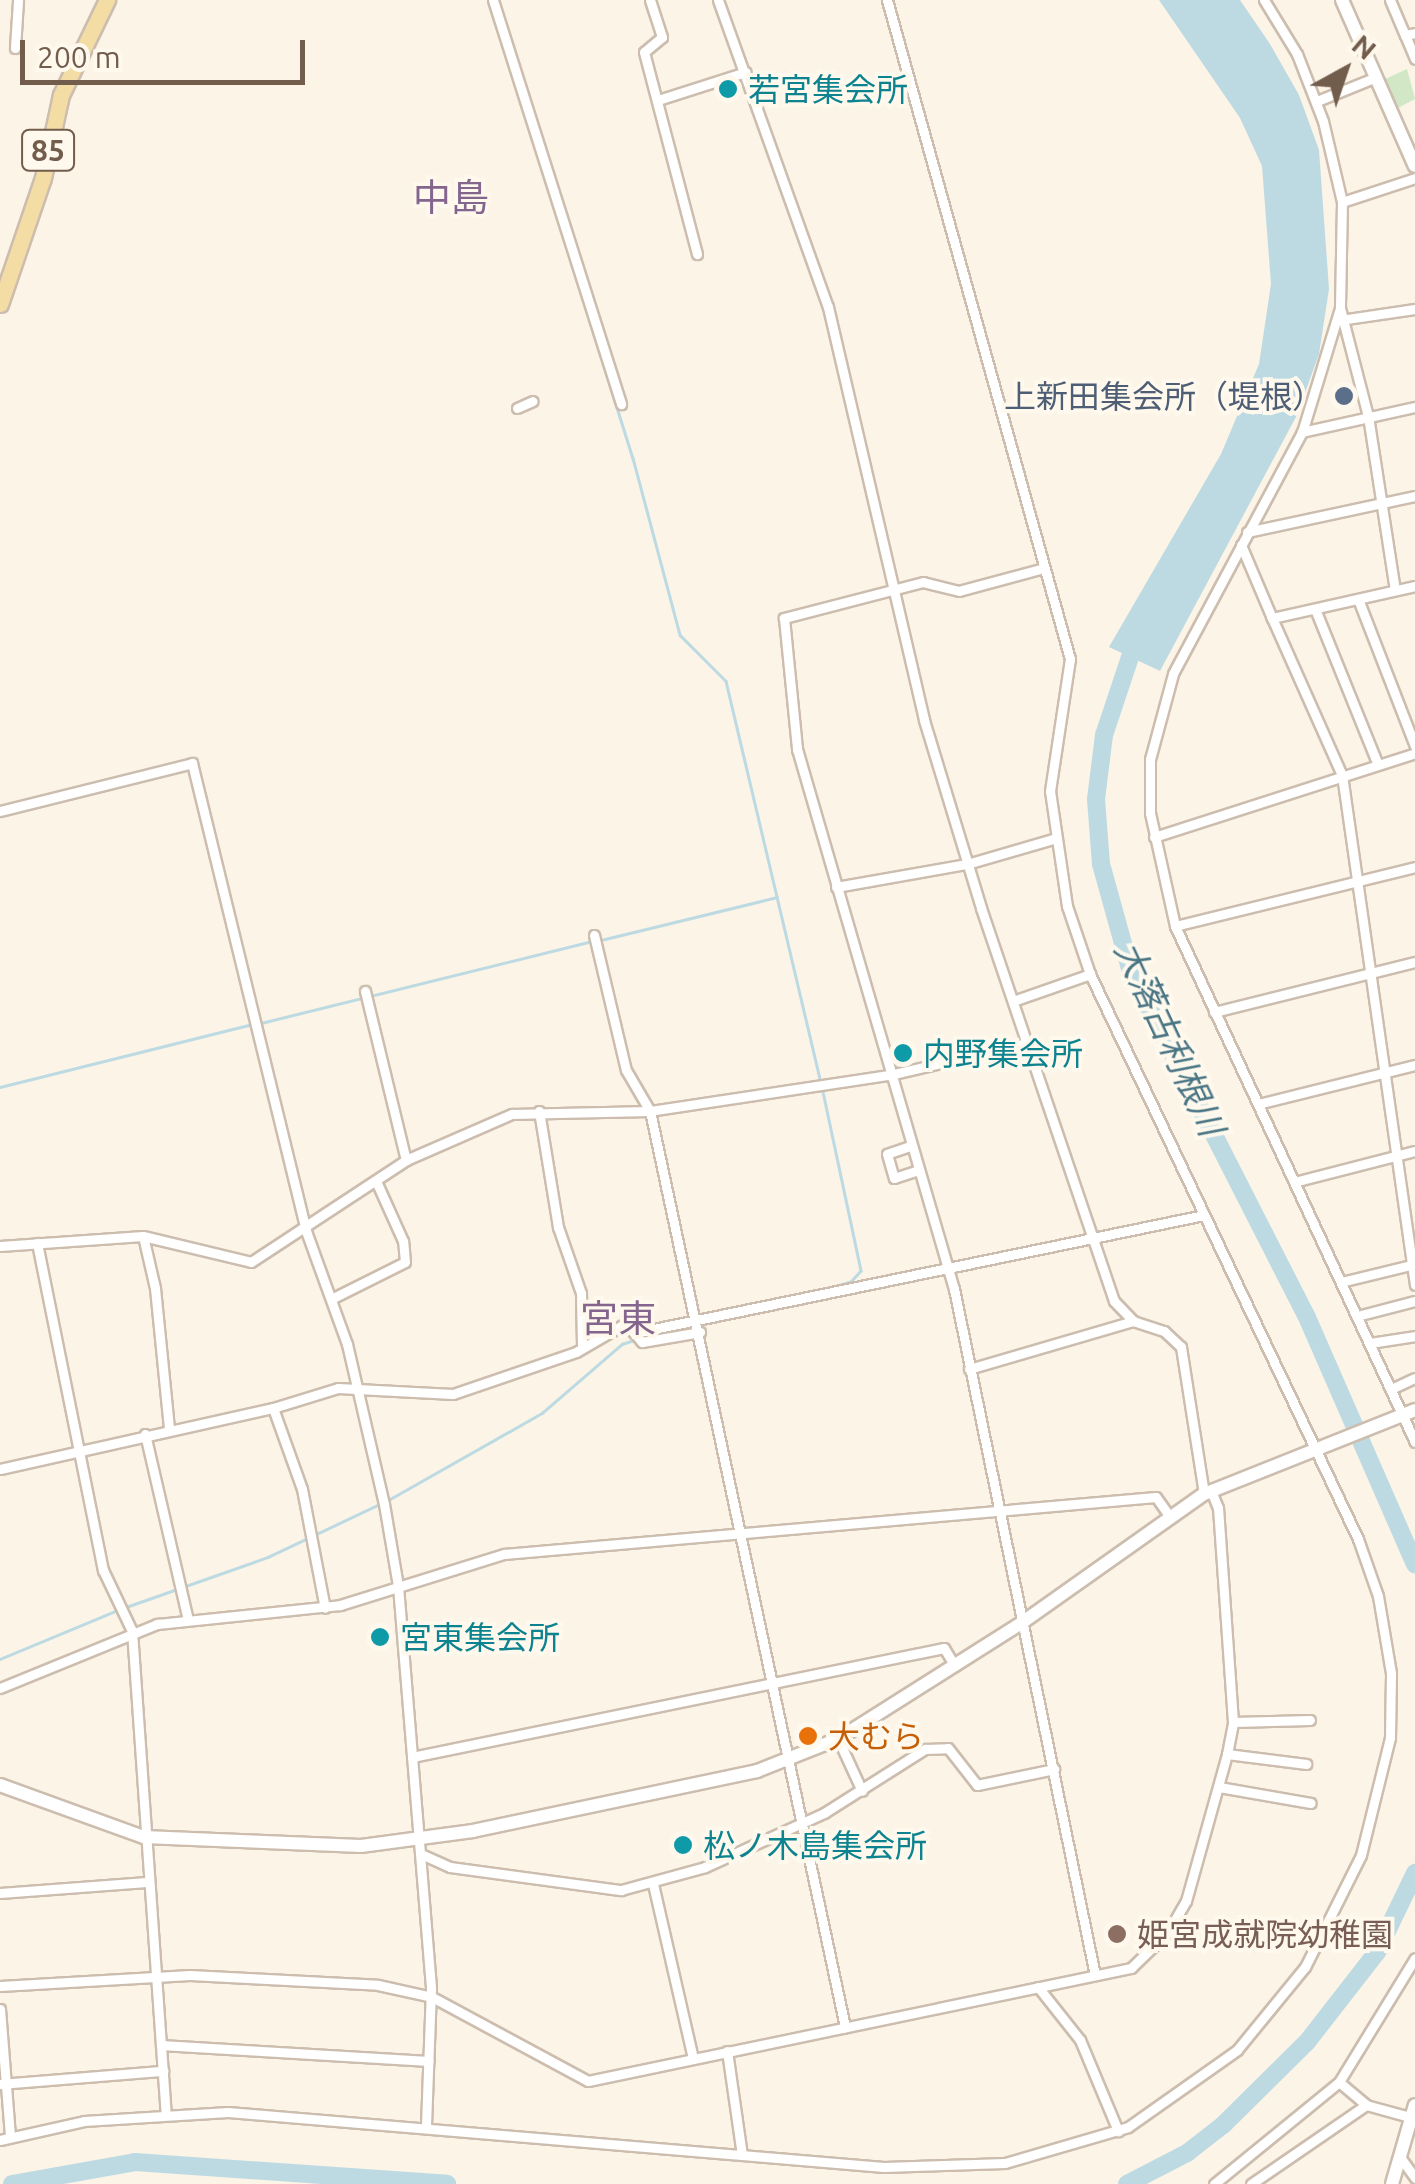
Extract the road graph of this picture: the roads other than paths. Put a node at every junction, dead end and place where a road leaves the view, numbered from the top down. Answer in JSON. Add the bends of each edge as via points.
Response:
{"nodes":[{"id":1,"x":18,"y":0,"type":"edge"},
{"id":2,"x":493,"y":0,"type":"edge"},
{"id":3,"x":650,"y":0,"type":"edge"},
{"id":4,"x":718,"y":0,"type":"edge"},
{"id":5,"x":887,"y":0,"type":"edge"},
{"id":6,"x":1264,"y":0,"type":"edge"},
{"id":7,"x":1342,"y":0,"type":"edge"},
{"id":8,"x":1392,"y":0,"type":"edge"},
{"id":9,"x":101,"y":1,"type":"edge"},
{"id":10,"x":1410,"y":34,"type":"edge"},
{"id":11,"x":15,"y":48,"type":"dead end"},
{"id":12,"x":1415,"y":59,"type":"edge"},
{"id":13,"x":746,"y":72,"type":"junction"},
{"id":14,"x":1374,"y":78,"type":"junction"},
{"id":15,"x":658,"y":100,"type":"junction"},
{"id":16,"x":1318,"y":101,"type":"junction"},
{"id":17,"x":1415,"y":166,"type":"edge"},
{"id":18,"x":1415,"y":178,"type":"edge"},
{"id":19,"x":1342,"y":202,"type":"junction"},
{"id":20,"x":698,"y":254,"type":"dead end"},
{"id":21,"x":0,"y":304,"type":"edge"},
{"id":22,"x":1340,"y":308,"type":"junction"},
{"id":23,"x":1415,"y":309,"type":"edge"},
{"id":24,"x":1348,"y":318,"type":"junction"},
{"id":25,"x":532,"y":400,"type":"dead end"},
{"id":26,"x":621,"y":404,"type":"dead end"},
{"id":27,"x":1415,"y":407,"type":"edge"},
{"id":28,"x":517,"y":408,"type":"dead end"},
{"id":29,"x":1368,"y":416,"type":"junction"},
{"id":30,"x":1302,"y":432,"type":"junction"},
{"id":31,"x":1415,"y":496,"type":"edge"},
{"id":32,"x":1382,"y":504,"type":"junction"},
{"id":33,"x":1247,"y":532,"type":"junction"},
{"id":34,"x":1240,"y":545,"type":"junction"},
{"id":35,"x":1044,"y":568,"type":"junction"},
{"id":36,"x":1415,"y":586,"type":"edge"},
{"id":37,"x":897,"y":590,"type":"junction"},
{"id":38,"x":1395,"y":590,"type":"junction"},
{"id":39,"x":1358,"y":599,"type":"junction"},
{"id":40,"x":1316,"y":609,"type":"junction"},
{"id":41,"x":1272,"y":618,"type":"junction"},
{"id":42,"x":1415,"y":749,"type":"edge"},
{"id":43,"x":1378,"y":764,"type":"junction"},
{"id":44,"x":1342,"y":776,"type":"junction"},
{"id":45,"x":0,"y":811,"type":"edge"},
{"id":46,"x":1154,"y":837,"type":"junction"},
{"id":47,"x":1053,"y":839,"type":"junction"},
{"id":48,"x":967,"y":864,"type":"junction"},
{"id":49,"x":1415,"y":866,"type":"edge"},
{"id":50,"x":1357,"y":881,"type":"junction"},
{"id":51,"x":836,"y":887,"type":"junction"},
{"id":52,"x":1176,"y":926,"type":"junction"},
{"id":53,"x":594,"y":935,"type":"dead end"},
{"id":54,"x":1415,"y":962,"type":"edge"},
{"id":55,"x":1370,"y":973,"type":"junction"},
{"id":56,"x":1090,"y":974,"type":"junction"},
{"id":57,"x":365,"y":991,"type":"dead end"},
{"id":58,"x":1013,"y":1001,"type":"junction"},
{"id":59,"x":1214,"y":1012,"type":"junction"},
{"id":60,"x":1027,"y":1043,"type":"junction"},
{"id":61,"x":1415,"y":1065,"type":"edge"},
{"id":62,"x":1384,"y":1072,"type":"junction"},
{"id":63,"x":889,"y":1075,"type":"junction"},
{"id":64,"x":1258,"y":1104,"type":"junction"},
{"id":65,"x":539,"y":1111,"type":"junction"},
{"id":66,"x":650,"y":1111,"type":"junction"},
{"id":67,"x":910,"y":1146,"type":"junction"},
{"id":68,"x":1415,"y":1150,"type":"edge"},
{"id":69,"x":1396,"y":1156,"type":"junction"},
{"id":70,"x":406,"y":1160,"type":"junction"},
{"id":71,"x":918,"y":1170,"type":"junction"},
{"id":72,"x":376,"y":1182,"type":"junction"},
{"id":73,"x":1294,"y":1182,"type":"junction"},
{"id":74,"x":1204,"y":1215,"type":"junction"},
{"id":75,"x":306,"y":1230,"type":"junction"},
{"id":76,"x":143,"y":1236,"type":"junction"},
{"id":77,"x":1094,"y":1241,"type":"junction"},
{"id":78,"x":37,"y":1244,"type":"junction"},
{"id":79,"x":0,"y":1246,"type":"edge"},
{"id":80,"x":1414,"y":1264,"type":"edge"},
{"id":81,"x":949,"y":1271,"type":"junction"},
{"id":82,"x":1341,"y":1282,"type":"junction"},
{"id":83,"x":1415,"y":1284,"type":"edge"},
{"id":84,"x":333,"y":1298,"type":"junction"},
{"id":85,"x":1415,"y":1301,"type":"edge"},
{"id":86,"x":1356,"y":1316,"type":"junction"},
{"id":87,"x":1134,"y":1321,"type":"junction"},
{"id":88,"x":699,"y":1328,"type":"junction"},
{"id":89,"x":1415,"y":1336,"type":"edge"},
{"id":90,"x":582,"y":1344,"type":"junction"},
{"id":91,"x":1370,"y":1344,"type":"junction"},
{"id":92,"x":969,"y":1370,"type":"junction"},
{"id":93,"x":1415,"y":1378,"type":"edge"},
{"id":94,"x":359,"y":1386,"type":"junction"},
{"id":95,"x":1391,"y":1389,"type":"junction"},
{"id":96,"x":273,"y":1408,"type":"junction"},
{"id":97,"x":1409,"y":1413,"type":"edge"},
{"id":98,"x":169,"y":1428,"type":"junction"},
{"id":99,"x":145,"y":1434,"type":"junction"},
{"id":100,"x":1415,"y":1442,"type":"edge"},
{"id":101,"x":80,"y":1450,"type":"junction"},
{"id":102,"x":1314,"y":1450,"type":"junction"},
{"id":103,"x":1,"y":1465,"type":"edge"},
{"id":104,"x":1207,"y":1493,"type":"junction"},
{"id":105,"x":999,"y":1510,"type":"junction"},
{"id":106,"x":1168,"y":1514,"type":"junction"},
{"id":107,"x":742,"y":1532,"type":"junction"},
{"id":108,"x":398,"y":1586,"type":"junction"},
{"id":109,"x":325,"y":1608,"type":"junction"},
{"id":110,"x":188,"y":1620,"type":"junction"},
{"id":111,"x":1023,"y":1622,"type":"junction"},
{"id":112,"x":132,"y":1631,"type":"junction"},
{"id":113,"x":955,"y":1666,"type":"junction"},
{"id":114,"x":773,"y":1683,"type":"junction"},
{"id":115,"x":0,"y":1688,"type":"edge"},
{"id":116,"x":1310,"y":1720,"type":"dead end"},
{"id":117,"x":1232,"y":1722,"type":"junction"},
{"id":118,"x":838,"y":1740,"type":"junction"},
{"id":119,"x":1227,"y":1754,"type":"junction"},
{"id":120,"x":412,"y":1757,"type":"junction"},
{"id":121,"x":790,"y":1761,"type":"junction"},
{"id":122,"x":1306,"y":1764,"type":"dead end"},
{"id":123,"x":1054,"y":1769,"type":"junction"},
{"id":124,"x":0,"y":1784,"type":"edge"},
{"id":125,"x":1219,"y":1787,"type":"junction"},
{"id":126,"x":862,"y":1792,"type":"junction"},
{"id":127,"x":1311,"y":1803,"type":"dead end"},
{"id":128,"x":802,"y":1822,"type":"junction"},
{"id":129,"x":144,"y":1837,"type":"junction"},
{"id":130,"x":420,"y":1847,"type":"junction"},
{"id":131,"x":147,"y":1882,"type":"junction"},
{"id":132,"x":653,"y":1884,"type":"junction"},
{"id":133,"x":0,"y":1893,"type":"edge"},
{"id":134,"x":1415,"y":1958,"type":"edge"},
{"id":135,"x":1095,"y":1975,"type":"junction"},
{"id":136,"x":156,"y":1977,"type":"junction"},
{"id":137,"x":0,"y":1986,"type":"edge"},
{"id":138,"x":1038,"y":1987,"type":"junction"},
{"id":139,"x":432,"y":1997,"type":"junction"},
{"id":140,"x":0,"y":2010,"type":"edge"},
{"id":141,"x":845,"y":2027,"type":"junction"},
{"id":142,"x":161,"y":2045,"type":"junction"},
{"id":143,"x":727,"y":2051,"type":"junction"},
{"id":144,"x":693,"y":2058,"type":"junction"},
{"id":145,"x":429,"y":2061,"type":"junction"},
{"id":146,"x":163,"y":2070,"type":"junction"},
{"id":147,"x":1339,"y":2082,"type":"junction"},
{"id":148,"x":3,"y":2084,"type":"edge"},
{"id":149,"x":1366,"y":2105,"type":"junction"},
{"id":150,"x":1413,"y":2111,"type":"edge"},
{"id":151,"x":166,"y":2113,"type":"junction"},
{"id":152,"x":426,"y":2127,"type":"junction"},
{"id":153,"x":1118,"y":2131,"type":"junction"},
{"id":154,"x":5,"y":2138,"type":"edge"},
{"id":155,"x":742,"y":2155,"type":"junction"},
{"id":156,"x":1400,"y":2157,"type":"junction"},
{"id":157,"x":1240,"y":2169,"type":"junction"},
{"id":158,"x":1415,"y":2178,"type":"edge"},
{"id":159,"x":1214,"y":2184,"type":"edge"},
{"id":160,"x":1250,"y":2184,"type":"edge"},
{"id":161,"x":1392,"y":2184,"type":"edge"}],
"edges":[{"from":1,"to":11,"type":"street"},
{"from":2,"to":26,"type":"street"},
{"from":3,"to":15,"type":"street","via":[[662,37],[644,52]]},
{"from":4,"to":13,"type":"street"},
{"from":5,"to":35,"type":"street"},
{"from":6,"to":16,"type":"street"},
{"from":7,"to":14,"type":"street"},
{"from":8,"to":10,"type":"street"},
{"from":9,"to":21,"type":"main road","number":"85","via":[[61,95],[42,178]]},
{"from":10,"to":12,"type":"street"},
{"from":13,"to":15,"type":"street"},
{"from":13,"to":37,"type":"street","via":[[828,307]]},
{"from":14,"to":16,"type":"street"},
{"from":14,"to":17,"type":"street"},
{"from":15,"to":20,"type":"street"},
{"from":16,"to":19,"type":"street"},
{"from":18,"to":19,"type":"street"},
{"from":19,"to":22,"type":"street"},
{"from":22,"to":24,"type":"street"},
{"from":22,"to":30,"type":"street"},
{"from":23,"to":24,"type":"street"},
{"from":24,"to":29,"type":"street"},
{"from":25,"to":28,"type":"street"},
{"from":27,"to":29,"type":"street"},
{"from":29,"to":30,"type":"street"},
{"from":29,"to":32,"type":"street"},
{"from":30,"to":33,"type":"street"},
{"from":31,"to":32,"type":"street"},
{"from":32,"to":33,"type":"street"},
{"from":32,"to":38,"type":"street"},
{"from":33,"to":34,"type":"street"},
{"from":34,"to":41,"type":"street"},
{"from":34,"to":46,"type":"street","via":[[1173,674],[1155,728]]},
{"from":35,"to":37,"type":"street","via":[[959,591],[923,582]]},
{"from":35,"to":47,"type":"street","via":[[1070,659],[1052,755]]},
{"from":36,"to":38,"type":"street"},
{"from":37,"to":48,"type":"street","via":[[924,720]]},
{"from":37,"to":51,"type":"street","via":[[784,618],[796,749]]},
{"from":38,"to":39,"type":"street"},
{"from":39,"to":40,"type":"street"},
{"from":39,"to":42,"type":"street"},
{"from":40,"to":41,"type":"street"},
{"from":40,"to":43,"type":"street"},
{"from":41,"to":44,"type":"street"},
{"from":42,"to":43,"type":"street"},
{"from":43,"to":44,"type":"street"},
{"from":44,"to":46,"type":"street"},
{"from":44,"to":50,"type":"street"},
{"from":45,"to":75,"type":"street","via":[[192,763]]},
{"from":46,"to":52,"type":"street"},
{"from":47,"to":48,"type":"street"},
{"from":47,"to":56,"type":"street"},
{"from":48,"to":51,"type":"street"},
{"from":48,"to":58,"type":"street"},
{"from":49,"to":50,"type":"street"},
{"from":50,"to":52,"type":"street"},
{"from":50,"to":55,"type":"street"},
{"from":51,"to":63,"type":"street"},
{"from":52,"to":59,"type":"street"},
{"from":53,"to":66,"type":"street","via":[[626,1070]]},
{"from":54,"to":55,"type":"street"},
{"from":55,"to":59,"type":"street"},
{"from":55,"to":62,"type":"street"},
{"from":56,"to":58,"type":"street"},
{"from":56,"to":74,"type":"street"},
{"from":57,"to":70,"type":"street"},
{"from":58,"to":60,"type":"street"},
{"from":59,"to":64,"type":"street"},
{"from":60,"to":63,"type":"street"},
{"from":60,"to":77,"type":"street"},
{"from":61,"to":62,"type":"street"},
{"from":62,"to":64,"type":"street"},
{"from":62,"to":69,"type":"street"},
{"from":63,"to":66,"type":"street"},
{"from":63,"to":67,"type":"street"},
{"from":64,"to":73,"type":"street"},
{"from":65,"to":66,"type":"street"},
{"from":65,"to":70,"type":"street","via":[[483,1124]]},
{"from":65,"to":90,"type":"street","via":[[558,1227],[581,1293]]},
{"from":66,"to":88,"type":"street"},
{"from":67,"to":71,"type":"street"},
{"from":67,"to":71,"type":"street","via":[[887,1154],[894,1178]]},
{"from":68,"to":69,"type":"street"},
{"from":69,"to":73,"type":"street"},
{"from":69,"to":80,"type":"street"},
{"from":70,"to":72,"type":"street"},
{"from":71,"to":81,"type":"street"},
{"from":72,"to":75,"type":"street"},
{"from":72,"to":84,"type":"street","via":[[403,1241],[404,1262]]},
{"from":73,"to":82,"type":"street"},
{"from":74,"to":77,"type":"street"},
{"from":74,"to":102,"type":"street"},
{"from":75,"to":76,"type":"street","via":[[251,1262]]},
{"from":75,"to":84,"type":"street"},
{"from":76,"to":78,"type":"street"},
{"from":76,"to":98,"type":"street"},
{"from":77,"to":81,"type":"street"},
{"from":77,"to":87,"type":"street","via":[[1114,1301]]},
{"from":78,"to":79,"type":"street"},
{"from":78,"to":101,"type":"street"},
{"from":80,"to":82,"type":"street"},
{"from":80,"to":83,"type":"street"},
{"from":81,"to":88,"type":"street"},
{"from":81,"to":92,"type":"street"},
{"from":82,"to":86,"type":"street"},
{"from":84,"to":94,"type":"street"},
{"from":85,"to":86,"type":"street"},
{"from":86,"to":91,"type":"street"},
{"from":87,"to":92,"type":"street"},
{"from":87,"to":104,"type":"street","via":[[1164,1331],[1181,1347]]},
{"from":88,"to":90,"type":"street","via":[[642,1342],[626,1323]]},
{"from":88,"to":107,"type":"street"},
{"from":89,"to":91,"type":"street"},
{"from":90,"to":94,"type":"street","via":[[454,1394]]},
{"from":91,"to":95,"type":"street"},
{"from":92,"to":105,"type":"street"},
{"from":93,"to":95,"type":"street"},
{"from":94,"to":96,"type":"street"},
{"from":94,"to":108,"type":"street"},
{"from":95,"to":97,"type":"street"},
{"from":96,"to":98,"type":"street"},
{"from":96,"to":109,"type":"street","via":[[302,1489]]},
{"from":97,"to":100,"type":"street"},
{"from":97,"to":102,"type":"street"},
{"from":98,"to":99,"type":"street"},
{"from":99,"to":101,"type":"street"},
{"from":99,"to":110,"type":"street"},
{"from":101,"to":103,"type":"street"},
{"from":101,"to":112,"type":"street","via":[[102,1570]]},
{"from":102,"to":104,"type":"street"},
{"from":102,"to":153,"type":"street","via":[[1358,1539],[1385,1628],[1392,1699],[1377,1810],[1337,1910],[1270,2016],[1172,2101]]},
{"from":104,"to":106,"type":"street"},
{"from":104,"to":117,"type":"street","via":[[1218,1508]]},
{"from":105,"to":106,"type":"street","via":[[1156,1497]]},
{"from":105,"to":107,"type":"street"},
{"from":105,"to":111,"type":"street"},
{"from":106,"to":111,"type":"street"},
{"from":107,"to":108,"type":"street","via":[[504,1554]]},
{"from":107,"to":114,"type":"street"},
{"from":108,"to":109,"type":"street"},
{"from":108,"to":120,"type":"street"},
{"from":109,"to":110,"type":"street"},
{"from":110,"to":112,"type":"street"},
{"from":111,"to":113,"type":"street"},
{"from":111,"to":123,"type":"street"},
{"from":112,"to":115,"type":"street"},
{"from":112,"to":129,"type":"street"},
{"from":113,"to":114,"type":"street","via":[[944,1648]]},
{"from":113,"to":118,"type":"street"},
{"from":114,"to":120,"type":"street"},
{"from":114,"to":121,"type":"street"},
{"from":116,"to":117,"type":"street"},
{"from":117,"to":119,"type":"street"},
{"from":118,"to":121,"type":"street"},
{"from":118,"to":126,"type":"street"},
{"from":119,"to":122,"type":"street"},
{"from":119,"to":125,"type":"street"},
{"from":120,"to":130,"type":"street"},
{"from":121,"to":128,"type":"street"},
{"from":121,"to":130,"type":"street"},
{"from":123,"to":126,"type":"street","via":[[977,1785],[948,1748],[924,1749]]},
{"from":123,"to":135,"type":"street"},
{"from":124,"to":129,"type":"street"},
{"from":125,"to":127,"type":"street"},
{"from":125,"to":135,"type":"street","via":[[1186,1901],[1168,1932],[1131,1968]]},
{"from":126,"to":128,"type":"street"},
{"from":128,"to":132,"type":"street"},
{"from":128,"to":141,"type":"street"},
{"from":129,"to":130,"type":"street"},
{"from":129,"to":131,"type":"street"},
{"from":130,"to":132,"type":"street","via":[[450,1867],[621,1890]]},
{"from":130,"to":139,"type":"street"},
{"from":131,"to":133,"type":"street"},
{"from":131,"to":136,"type":"street"},
{"from":132,"to":144,"type":"street"},
{"from":134,"to":147,"type":"street"},
{"from":135,"to":138,"type":"street"},
{"from":136,"to":137,"type":"street"},
{"from":136,"to":139,"type":"street","via":[[332,1980]]},
{"from":136,"to":142,"type":"street"},
{"from":138,"to":141,"type":"street"},
{"from":138,"to":153,"type":"street","via":[[1080,2040]]},
{"from":139,"to":144,"type":"street","via":[[588,2081]]},
{"from":139,"to":145,"type":"street"},
{"from":140,"to":148,"type":"street"},
{"from":141,"to":143,"type":"street"},
{"from":142,"to":145,"type":"street"},
{"from":142,"to":146,"type":"street"},
{"from":143,"to":144,"type":"street"},
{"from":143,"to":155,"type":"street"},
{"from":145,"to":152,"type":"street"},
{"from":146,"to":148,"type":"street"},
{"from":146,"to":151,"type":"street"},
{"from":147,"to":149,"type":"street"},
{"from":147,"to":157,"type":"street"},
{"from":148,"to":154,"type":"street"},
{"from":149,"to":150,"type":"street"},
{"from":149,"to":160,"type":"street"},
{"from":150,"to":156,"type":"street"},
{"from":151,"to":152,"type":"street"},
{"from":151,"to":154,"type":"street"},
{"from":152,"to":155,"type":"street"},
{"from":153,"to":155,"type":"street","via":[[1006,2163],[936,2169]]},
{"from":156,"to":158,"type":"street"},
{"from":156,"to":161,"type":"street"},
{"from":157,"to":159,"type":"street"},
{"from":157,"to":160,"type":"street"}]}
